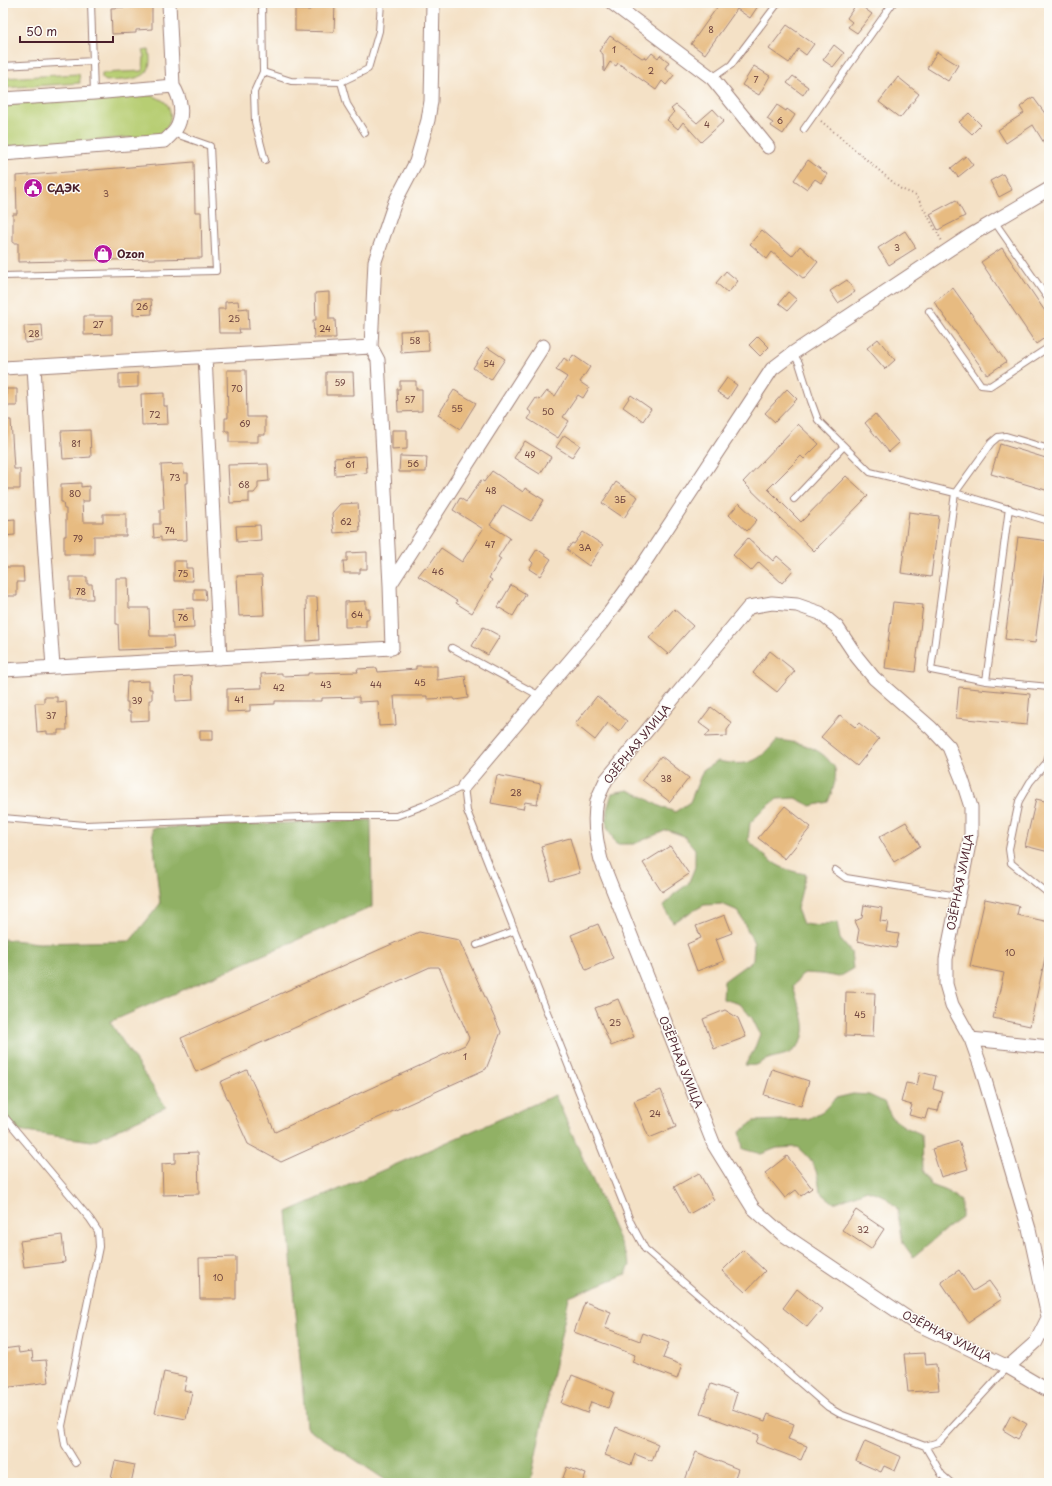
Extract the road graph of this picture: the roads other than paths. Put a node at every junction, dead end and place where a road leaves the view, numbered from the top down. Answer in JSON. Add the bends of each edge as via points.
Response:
{"nodes":[{"id":1,"x":91,"y":3,"type":"edge"},
{"id":2,"x":169,"y":3,"type":"edge"},
{"id":3,"x":262,"y":3,"type":"edge"},
{"id":4,"x":381,"y":3,"type":"edge"},
{"id":5,"x":433,"y":3,"type":"edge"},
{"id":6,"x":612,"y":3,"type":"edge"},
{"id":7,"x":778,"y":3,"type":"edge"},
{"id":8,"x":893,"y":3,"type":"edge"},
{"id":9,"x":94,"y":61,"type":"junction"},
{"id":10,"x":3,"y":66,"type":"edge"},
{"id":11,"x":263,"y":72,"type":"junction"},
{"id":12,"x":712,"y":78,"type":"junction"},
{"id":13,"x":341,"y":82,"type":"junction"},
{"id":14,"x":172,"y":86,"type":"junction"},
{"id":15,"x":94,"y":93,"type":"junction"},
{"id":16,"x":3,"y":99,"type":"edge"},
{"id":17,"x":804,"y":129,"type":"dead end"},
{"id":18,"x":172,"y":133,"type":"junction"},
{"id":19,"x":365,"y":133,"type":"dead end"},
{"id":20,"x":768,"y":147,"type":"dead end"},
{"id":21,"x":3,"y":154,"type":"edge"},
{"id":22,"x":265,"y":160,"type":"dead end"},
{"id":23,"x":1049,"y":189,"type":"edge"},
{"id":24,"x":994,"y":221,"type":"junction"},
{"id":25,"x":3,"y":276,"type":"edge"},
{"id":26,"x":1049,"y":300,"type":"edge"},
{"id":27,"x":929,"y":311,"type":"dead end"},
{"id":28,"x":544,"y":346,"type":"dead end"},
{"id":29,"x":371,"y":347,"type":"junction"},
{"id":30,"x":1049,"y":347,"type":"edge"},
{"id":31,"x":793,"y":353,"type":"junction"},
{"id":32,"x":205,"y":356,"type":"junction"},
{"id":33,"x":34,"y":366,"type":"junction"},
{"id":34,"x":3,"y":368,"type":"edge"},
{"id":35,"x":844,"y":446,"type":"junction"},
{"id":36,"x":1049,"y":449,"type":"edge"},
{"id":37,"x":955,"y":493,"type":"junction"},
{"id":38,"x":794,"y":499,"type":"dead end"},
{"id":39,"x":1009,"y":508,"type":"junction"},
{"id":40,"x":1049,"y":521,"type":"edge"},
{"id":41,"x":390,"y":585,"type":"junction"},
{"id":42,"x":452,"y":648,"type":"dead end"},
{"id":43,"x":220,"y":658,"type":"junction"},
{"id":44,"x":52,"y":667,"type":"junction"},
{"id":45,"x":3,"y":670,"type":"edge"},
{"id":46,"x":986,"y":680,"type":"junction"},
{"id":47,"x":1049,"y":687,"type":"edge"},
{"id":48,"x":540,"y":696,"type":"junction"},
{"id":49,"x":1049,"y":754,"type":"edge"},
{"id":50,"x":464,"y":786,"type":"junction"},
{"id":51,"x":3,"y":818,"type":"edge"},
{"id":52,"x":835,"y":870,"type":"dead end"},
{"id":53,"x":1049,"y":894,"type":"edge"},
{"id":54,"x":958,"y":896,"type":"junction"},
{"id":55,"x":514,"y":931,"type":"junction"},
{"id":56,"x":477,"y":945,"type":"dead end"},
{"id":57,"x":971,"y":1039,"type":"junction"},
{"id":58,"x":1049,"y":1047,"type":"edge"},
{"id":59,"x":3,"y":1115,"type":"edge"},
{"id":60,"x":1049,"y":1320,"type":"edge"},
{"id":61,"x":1008,"y":1367,"type":"junction"},
{"id":62,"x":1049,"y":1392,"type":"edge"},
{"id":63,"x":925,"y":1446,"type":"junction"},
{"id":64,"x":76,"y":1463,"type":"dead end"},
{"id":65,"x":950,"y":1483,"type":"edge"}],
"edges":[{"from":1,"to":9,"type":"lane"},
{"from":2,"to":14,"type":"street"},
{"from":3,"to":11,"type":"lane"},
{"from":4,"to":13,"type":"lane","via":[[379,31],[368,70]]},
{"from":5,"to":29,"type":"street","via":[[431,101],[428,120],[416,162],[395,202],[375,261]]},
{"from":6,"to":12,"type":"street"},
{"from":7,"to":12,"type":"lane","via":[[731,64]]},
{"from":8,"to":17,"type":"lane"},
{"from":9,"to":10,"type":"lane"},
{"from":9,"to":15,"type":"lane"},
{"from":11,"to":13,"type":"lane","via":[[291,81]]},
{"from":11,"to":22,"type":"lane","via":[[254,92],[255,122]]},
{"from":12,"to":20,"type":"street"},
{"from":13,"to":19,"type":"lane","via":[[347,104]]},
{"from":14,"to":15,"type":"street"},
{"from":14,"to":18,"type":"street","via":[[177,93],[180,110],[177,127]]},
{"from":15,"to":16,"type":"street"},
{"from":18,"to":21,"type":"street","via":[[165,141]]},
{"from":18,"to":25,"type":"lane","via":[[210,146],[216,271]]},
{"from":23,"to":24,"type":"street"},
{"from":24,"to":26,"type":"lane"},
{"from":24,"to":31,"type":"street"},
{"from":27,"to":30,"type":"lane","via":[[981,385],[990,386]]},
{"from":28,"to":41,"type":"street"},
{"from":29,"to":32,"type":"street"},
{"from":29,"to":41,"type":"street","via":[[378,360]]},
{"from":31,"to":35,"type":"lane","via":[[818,420]]},
{"from":31,"to":48,"type":"street","via":[[772,369],[629,586],[602,624]]},
{"from":32,"to":33,"type":"street"},
{"from":32,"to":43,"type":"street"},
{"from":33,"to":34,"type":"street"},
{"from":33,"to":44,"type":"street"},
{"from":35,"to":37,"type":"lane","via":[[870,472]]},
{"from":35,"to":38,"type":"lane"},
{"from":36,"to":37,"type":"lane","via":[[1006,436],[998,438],[991,443]]},
{"from":37,"to":39,"type":"lane"},
{"from":37,"to":46,"type":"lane","via":[[931,670]]},
{"from":39,"to":40,"type":"lane"},
{"from":39,"to":46,"type":"lane"},
{"from":41,"to":43,"type":"street","via":[[392,648]]},
{"from":42,"to":48,"type":"lane"},
{"from":43,"to":44,"type":"street"},
{"from":44,"to":45,"type":"street"},
{"from":46,"to":47,"type":"lane"},
{"from":48,"to":50,"type":"street"},
{"from":49,"to":53,"type":"lane","via":[[1047,762],[1030,782],[1019,801],[1009,849],[1011,863]]},
{"from":50,"to":51,"type":"lane","via":[[396,816],[320,816],[85,826]]},
{"from":50,"to":55,"type":"lane","via":[[466,811]]},
{"from":52,"to":54,"type":"lane","via":[[846,878]]},
{"from":54,"to":57,"type":"street","name":"ОЗЁРНАЯ УЛИЦА","via":[[946,959],[946,984],[952,1005]]},
{"from":54,"to":61,"type":"street","name":"ОЗЁРНАЯ УЛИЦА","via":[[971,834],[971,807],[949,747],[874,678],[836,627],[820,613],[796,605],[772,603],[749,607],[606,780],[598,800],[595,821],[601,860],[714,1146],[753,1208],[781,1233],[915,1322]]},
{"from":55,"to":56,"type":"lane"},
{"from":55,"to":63,"type":"lane","via":[[631,1224],[645,1249],[828,1407],[840,1414]]},
{"from":57,"to":58,"type":"street"},
{"from":57,"to":60,"type":"street","name":"ОЗЁРНАЯ УЛИЦА","via":[[1029,1230]]},
{"from":59,"to":64,"type":"lane","via":[[98,1231],[99,1248],[62,1426],[65,1445]]},
{"from":60,"to":61,"type":"street","via":[[1036,1342]]},
{"from":61,"to":62,"type":"street","name":"ОЗЁРНАЯ УЛИЦА"},
{"from":61,"to":63,"type":"lane","via":[[939,1442]]},
{"from":63,"to":65,"type":"lane","via":[[942,1475]]}]}
